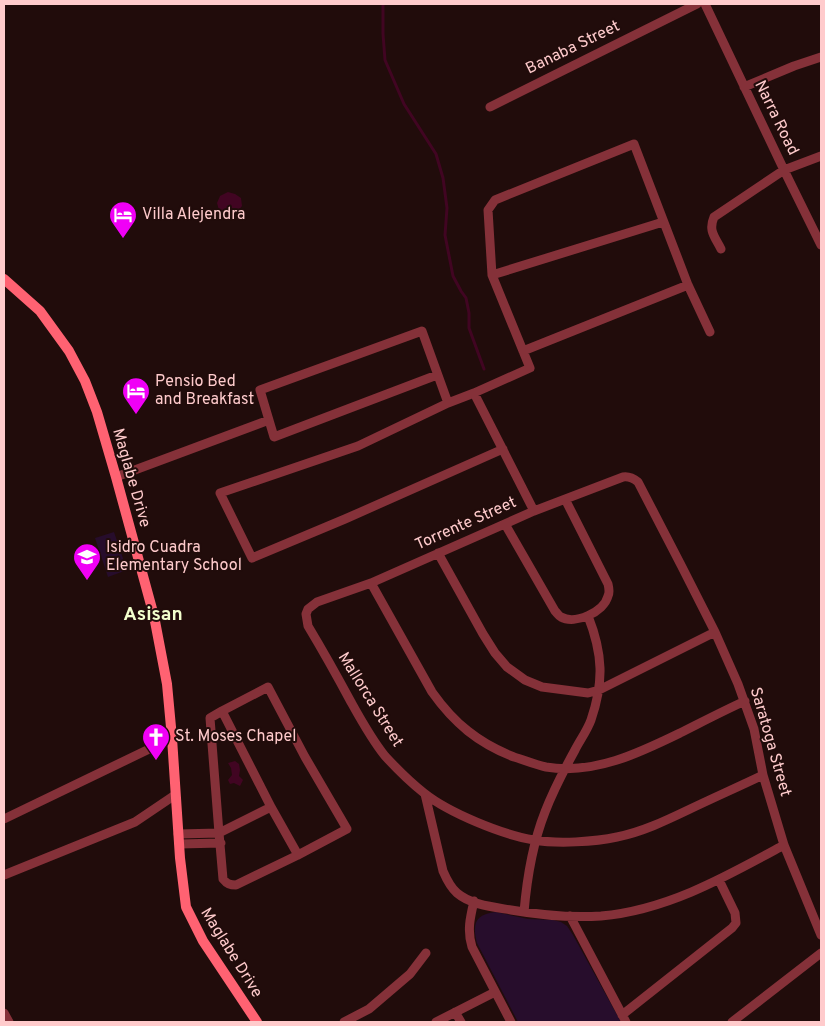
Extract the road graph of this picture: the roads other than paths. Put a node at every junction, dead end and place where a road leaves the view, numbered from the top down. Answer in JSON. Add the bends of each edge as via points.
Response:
{"nodes":[{"id":1,"x":697,"y":4,"type":"edge"},
{"id":2,"x":705,"y":4,"type":"edge"},
{"id":3,"x":821,"y":57,"type":"edge"},
{"id":4,"x":744,"y":87,"type":"junction"},
{"id":5,"x":490,"y":107,"type":"dead end"},
{"id":6,"x":821,"y":156,"type":"edge"},
{"id":7,"x":784,"y":170,"type":"junction"},
{"id":8,"x":663,"y":222,"type":"junction"},
{"id":9,"x":821,"y":245,"type":"edge"},
{"id":10,"x":722,"y":249,"type":"dead end"},
{"id":11,"x":492,"y":274,"type":"junction"},
{"id":12,"x":4,"y":279,"type":"edge"},
{"id":13,"x":688,"y":285,"type":"junction"},
{"id":14,"x":710,"y":332,"type":"dead end"},
{"id":15,"x":523,"y":352,"type":"junction"},
{"id":16,"x":437,"y":375,"type":"junction"},
{"id":17,"x":474,"y":393,"type":"junction"},
{"id":18,"x":448,"y":403,"type":"junction"},
{"id":19,"x":269,"y":420,"type":"junction"},
{"id":20,"x":503,"y":449,"type":"junction"},
{"id":21,"x":116,"y":477,"type":"junction"},
{"id":22,"x":638,"y":482,"type":"joint"},
{"id":23,"x":564,"y":499,"type":"junction"},
{"id":24,"x":534,"y":511,"type":"junction"},
{"id":25,"x":505,"y":524,"type":"junction"},
{"id":26,"x":438,"y":553,"type":"junction"},
{"id":27,"x":370,"y":584,"type":"junction"},
{"id":28,"x":308,"y":609,"type":"joint"},
{"id":29,"x":588,"y":616,"type":"junction"},
{"id":30,"x":715,"y":632,"type":"junction"},
{"id":31,"x":599,"y":690,"type":"junction"},
{"id":32,"x":745,"y":701,"type":"junction"},
{"id":33,"x":222,"y":711,"type":"junction"},
{"id":34,"x":172,"y":738,"type":"junction"},
{"id":35,"x":565,"y":768,"type":"junction"},
{"id":36,"x":763,"y":775,"type":"junction"},
{"id":37,"x":425,"y":794,"type":"junction"},
{"id":38,"x":175,"y":795,"type":"junction"},
{"id":39,"x":271,"y":807,"type":"junction"},
{"id":40,"x":4,"y":819,"type":"edge"},
{"id":41,"x":219,"y":833,"type":"junction"},
{"id":42,"x":179,"y":839,"type":"junction"},
{"id":43,"x":535,"y":841,"type":"junction"},
{"id":44,"x":221,"y":843,"type":"junction"},
{"id":45,"x":784,"y":845,"type":"junction"},
{"id":46,"x":298,"y":855,"type":"junction"},
{"id":47,"x":4,"y":875,"type":"edge"},
{"id":48,"x":719,"y":880,"type":"junction"},
{"id":49,"x":474,"y":902,"type":"junction"},
{"id":50,"x":524,"y":912,"type":"junction"},
{"id":51,"x":570,"y":916,"type":"junction"},
{"id":52,"x":821,"y":935,"type":"edge"},
{"id":53,"x":426,"y":953,"type":"dead end"},
{"id":54,"x":821,"y":953,"type":"edge"},
{"id":55,"x":495,"y":992,"type":"junction"},
{"id":56,"x":455,"y":1012,"type":"junction"},
{"id":57,"x":4,"y":1013,"type":"edge"},
{"id":58,"x":624,"y":1019,"type":"edge"},
{"id":59,"x":9,"y":1022,"type":"edge"},
{"id":60,"x":257,"y":1022,"type":"edge"},
{"id":61,"x":344,"y":1022,"type":"edge"},
{"id":62,"x":436,"y":1022,"type":"edge"},
{"id":63,"x":460,"y":1022,"type":"edge"},
{"id":64,"x":512,"y":1022,"type":"edge"},
{"id":65,"x":732,"y":1022,"type":"edge"}],
"edges":[{"from":1,"to":5,"type":"street","name":"Banaba Street"},
{"from":2,"to":4,"type":"street","name":"Narra Road"},
{"from":3,"to":4,"type":"street"},
{"from":4,"to":7,"type":"street","name":"Narra Road"},
{"from":6,"to":7,"type":"street"},
{"from":7,"to":9,"type":"street","name":"Narra Road"},
{"from":7,"to":10,"type":"street","via":[[714,217],[712,232]]},
{"from":8,"to":11,"type":"street"},
{"from":8,"to":11,"type":"street","via":[[634,144],[495,200],[488,210]]},
{"from":8,"to":13,"type":"street"},
{"from":11,"to":15,"type":"street"},
{"from":12,"to":21,"type":"main road","name":"Maglabe Drive","via":[[40,311],[69,351],[97,412]]},
{"from":13,"to":14,"type":"street"},
{"from":13,"to":15,"type":"street"},
{"from":15,"to":17,"type":"street","via":[[530,368]]},
{"from":16,"to":18,"type":"street"},
{"from":16,"to":19,"type":"street","via":[[274,437]]},
{"from":16,"to":19,"type":"street","via":[[422,331],[260,390]]},
{"from":17,"to":18,"type":"street"},
{"from":17,"to":20,"type":"street"},
{"from":18,"to":20,"type":"street","via":[[358,446],[220,493],[252,558]]},
{"from":19,"to":21,"type":"street"},
{"from":20,"to":24,"type":"street"},
{"from":21,"to":34,"type":"main road","name":"Maglabe Drive","via":[[154,616],[167,684]]},
{"from":22,"to":23,"type":"street","name":"Torrente Street","via":[[628,476],[623,477]]},
{"from":22,"to":30,"type":"street","name":"Saratoga Street"},
{"from":23,"to":24,"type":"street","name":"Torrente Street"},
{"from":23,"to":29,"type":"street","via":[[608,584],[607,600]]},
{"from":24,"to":25,"type":"street","name":"Torrente Street"},
{"from":25,"to":26,"type":"street","name":"Torrente Street"},
{"from":25,"to":29,"type":"street","via":[[555,611],[568,619]]},
{"from":26,"to":27,"type":"street","name":"Torrente Street"},
{"from":26,"to":31,"type":"street","via":[[483,634],[507,667],[542,687],[588,693]]},
{"from":27,"to":28,"type":"street","name":"Torrente Street","via":[[317,602]]},
{"from":27,"to":35,"type":"street","via":[[432,692],[454,719],[467,731],[505,753],[546,767]]},
{"from":28,"to":37,"type":"street","name":"Mallorca Street","via":[[308,626],[367,730],[385,755]]},
{"from":29,"to":31,"type":"street","via":[[600,659]]},
{"from":30,"to":31,"type":"street"},
{"from":30,"to":32,"type":"street","name":"Saratoga Street"},
{"from":31,"to":35,"type":"street","via":[[591,721]]},
{"from":32,"to":35,"type":"street","via":[[625,758],[606,764]]},
{"from":32,"to":36,"type":"street","name":"Saratoga Street"},
{"from":33,"to":39,"type":"street"},
{"from":33,"to":41,"type":"street","via":[[210,718]]},
{"from":33,"to":46,"type":"street","via":[[268,687],[347,829]]},
{"from":34,"to":38,"type":"main road","name":"Maglabe Drive"},
{"from":34,"to":40,"type":"street"},
{"from":35,"to":43,"type":"street"},
{"from":36,"to":43,"type":"street","name":"Mallorca Street","via":[[666,822],[617,838]]},
{"from":36,"to":45,"type":"street","name":"Saratoga Street"},
{"from":37,"to":43,"type":"street","name":"Mallorca Street","via":[[478,822]]},
{"from":37,"to":49,"type":"street","via":[[448,882],[456,892]]},
{"from":38,"to":42,"type":"main road","name":"Maglabe Drive"},
{"from":38,"to":47,"type":"street","via":[[135,822]]},
{"from":39,"to":41,"type":"street"},
{"from":39,"to":46,"type":"street"},
{"from":41,"to":42,"type":"street"},
{"from":41,"to":44,"type":"street"},
{"from":42,"to":44,"type":"street"},
{"from":42,"to":60,"type":"main road","name":"Maglabe Drive","via":[[186,907],[203,941]]},
{"from":43,"to":50,"type":"street"},
{"from":44,"to":46,"type":"street","via":[[223,879],[231,885]]},
{"from":45,"to":48,"type":"street"},
{"from":45,"to":52,"type":"street","name":"Saratoga Street"},
{"from":48,"to":51,"type":"street","via":[[638,909],[602,916]]},
{"from":48,"to":58,"type":"street","via":[[736,913],[736,923]]},
{"from":49,"to":50,"type":"street"},
{"from":49,"to":55,"type":"street","via":[[469,938]]},
{"from":50,"to":51,"type":"street"},
{"from":51,"to":58,"type":"street"},
{"from":53,"to":61,"type":"street","via":[[410,974],[369,1008]]},
{"from":54,"to":65,"type":"street"},
{"from":55,"to":56,"type":"street"},
{"from":55,"to":64,"type":"street"},
{"from":56,"to":62,"type":"street"},
{"from":56,"to":63,"type":"street"},
{"from":57,"to":59,"type":"street"}]}
